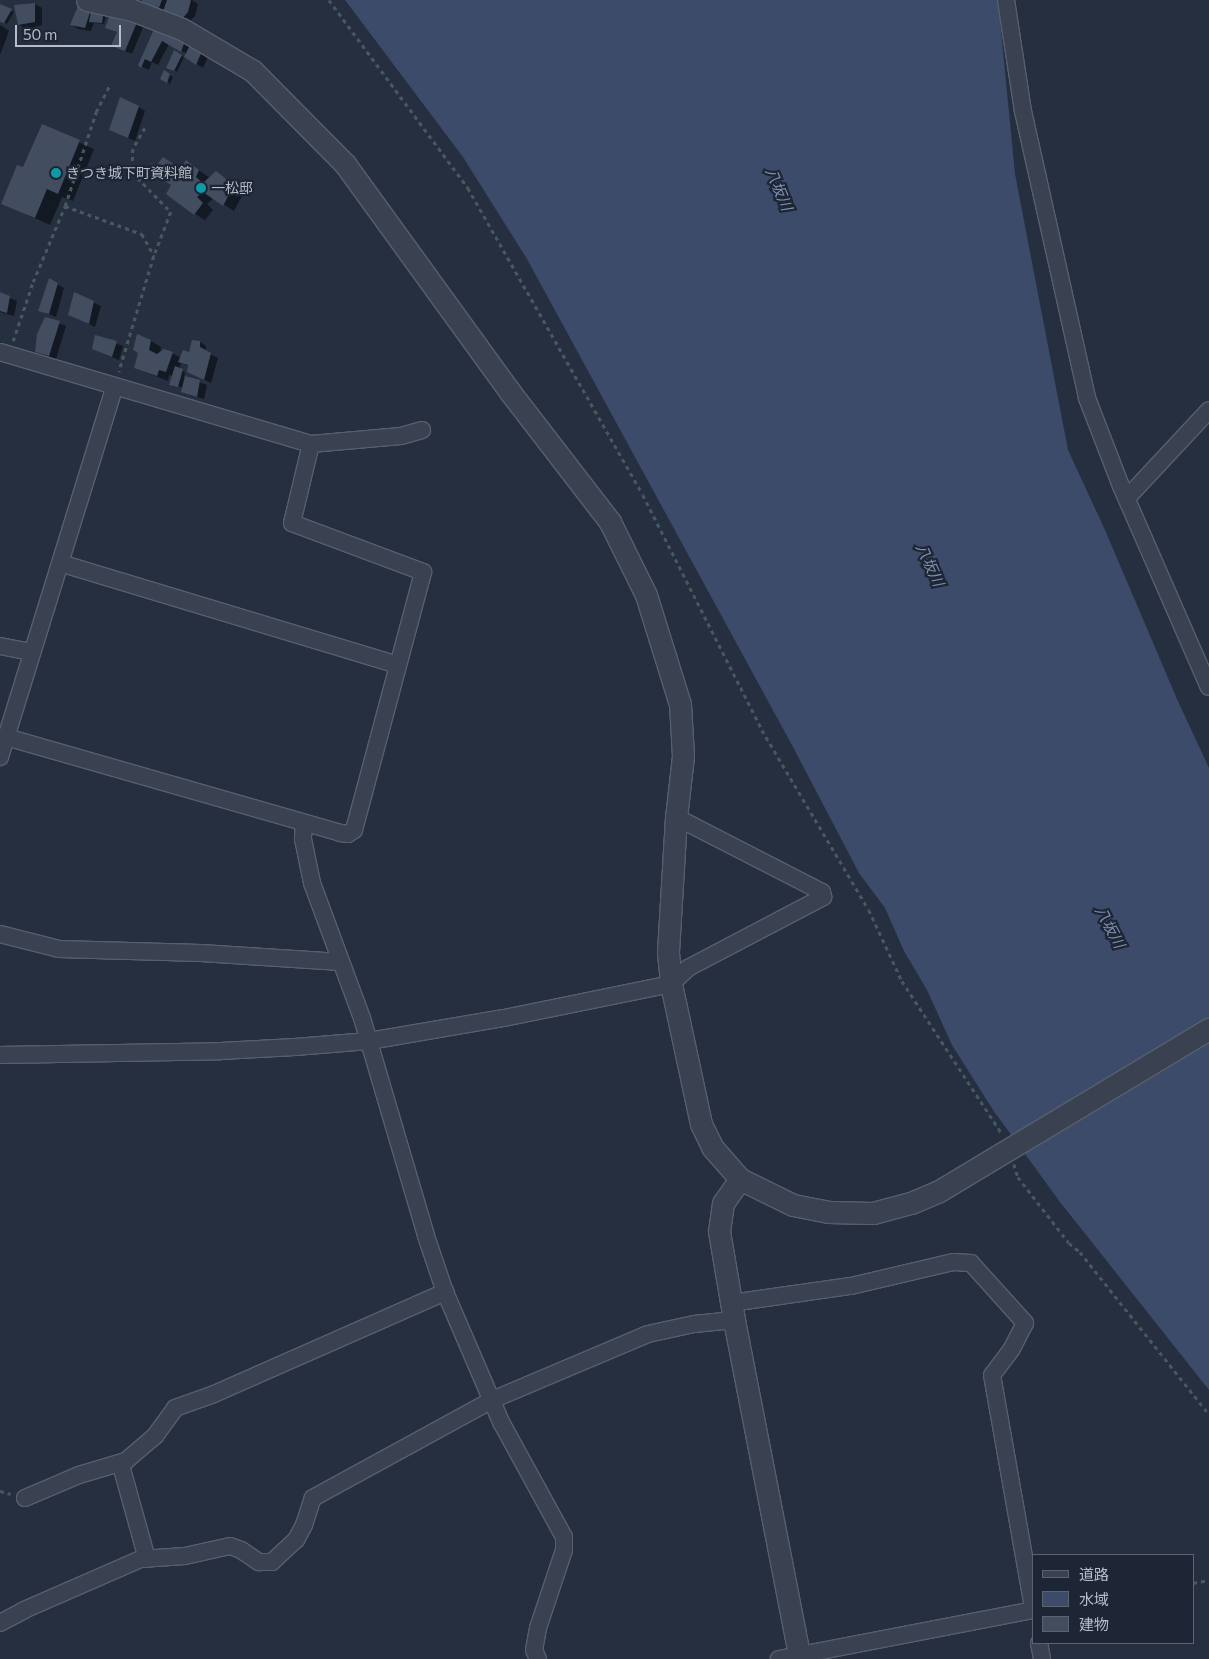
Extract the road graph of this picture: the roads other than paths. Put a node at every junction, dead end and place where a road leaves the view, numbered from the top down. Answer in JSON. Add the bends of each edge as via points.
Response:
{"nodes":[{"id":1,"x":86,"y":0,"type":"edge"},
{"id":2,"x":1006,"y":0,"type":"edge"},
{"id":3,"x":4,"y":353,"type":"edge"},
{"id":4,"x":115,"y":386,"type":"junction"},
{"id":5,"x":1209,"y":410,"type":"edge"},
{"id":6,"x":422,"y":430,"type":"dead end"},
{"id":7,"x":311,"y":444,"type":"junction"},
{"id":8,"x":1127,"y":498,"type":"junction"},
{"id":9,"x":60,"y":563,"type":"junction"},
{"id":10,"x":0,"y":646,"type":"edge"},
{"id":11,"x":31,"y":652,"type":"junction"},
{"id":12,"x":398,"y":665,"type":"junction"},
{"id":13,"x":1209,"y":687,"type":"edge"},
{"id":14,"x":6,"y":736,"type":"junction"},
{"id":15,"x":0,"y":757,"type":"edge"},
{"id":16,"x":676,"y":817,"type":"junction"},
{"id":17,"x":304,"y":823,"type":"junction"},
{"id":18,"x":0,"y":934,"type":"edge"},
{"id":19,"x":341,"y":962,"type":"junction"},
{"id":20,"x":671,"y":984,"type":"junction"},
{"id":21,"x":1209,"y":1030,"type":"edge"},
{"id":22,"x":369,"y":1041,"type":"junction"},
{"id":23,"x":0,"y":1055,"type":"edge"},
{"id":24,"x":740,"y":1178,"type":"junction"},
{"id":25,"x":445,"y":1292,"type":"junction"},
{"id":26,"x":732,"y":1311,"type":"junction"},
{"id":27,"x":492,"y":1400,"type":"junction"},
{"id":28,"x":126,"y":1461,"type":"junction"},
{"id":29,"x":25,"y":1498,"type":"dead end"},
{"id":30,"x":147,"y":1559,"type":"junction"},
{"id":31,"x":1032,"y":1603,"type":"edge"},
{"id":32,"x":1032,"y":1609,"type":"edge"},
{"id":33,"x":0,"y":1624,"type":"edge"},
{"id":34,"x":1039,"y":1644,"type":"edge"},
{"id":35,"x":800,"y":1657,"type":"edge"},
{"id":36,"x":538,"y":1659,"type":"edge"},
{"id":37,"x":779,"y":1659,"type":"edge"},
{"id":38,"x":1042,"y":1659,"type":"edge"}],
"edges":[{"from":1,"to":16,"type":"street","via":[[132,10],[182,29],[253,71],[345,164],[510,392],[610,522],[646,595],[680,704],[683,756]]},
{"from":2,"to":8,"type":"street","via":[[1023,111],[1087,398]]},
{"from":3,"to":4,"type":"street"},
{"from":4,"to":7,"type":"street"},
{"from":4,"to":9,"type":"street"},
{"from":5,"to":8,"type":"street"},
{"from":6,"to":7,"type":"street","via":[[401,436]]},
{"from":7,"to":12,"type":"street","via":[[292,523],[423,572]]},
{"from":8,"to":13,"type":"street"},
{"from":9,"to":11,"type":"street"},
{"from":9,"to":12,"type":"street"},
{"from":10,"to":11,"type":"street"},
{"from":11,"to":14,"type":"street"},
{"from":12,"to":17,"type":"street","via":[[354,830],[348,834],[340,833]]},
{"from":14,"to":15,"type":"street"},
{"from":14,"to":17,"type":"street"},
{"from":16,"to":20,"type":"street","via":[[668,953]]},
{"from":16,"to":20,"type":"street","via":[[822,892],[824,897],[688,968]]},
{"from":17,"to":19,"type":"street","via":[[312,883]]},
{"from":18,"to":19,"type":"street","via":[[37,944],[82,950],[201,953]]},
{"from":19,"to":22,"type":"street"},
{"from":20,"to":22,"type":"street"},
{"from":20,"to":24,"type":"street","via":[[701,1124],[712,1147]]},
{"from":21,"to":24,"type":"street","via":[[938,1192],[911,1204],[873,1212],[828,1212],[793,1205]]},
{"from":22,"to":23,"type":"street","via":[[221,1051]]},
{"from":22,"to":25,"type":"street"},
{"from":24,"to":26,"type":"street","via":[[723,1203],[719,1230]]},
{"from":25,"to":27,"type":"street"},
{"from":25,"to":28,"type":"street","via":[[214,1394],[175,1408],[155,1436]]},
{"from":26,"to":27,"type":"street","via":[[694,1324],[648,1334]]},
{"from":26,"to":31,"type":"street","via":[[953,1262],[971,1263],[1025,1324],[992,1375]]},
{"from":26,"to":35,"type":"street"},
{"from":27,"to":30,"type":"street","via":[[313,1498],[296,1540],[272,1562],[259,1562],[230,1546],[185,1556]]},
{"from":27,"to":36,"type":"street","via":[[564,1537],[564,1550],[538,1628],[534,1650]]},
{"from":28,"to":29,"type":"street"},
{"from":28,"to":30,"type":"street","via":[[121,1465]]},
{"from":30,"to":33,"type":"street","via":[[24,1610]]},
{"from":32,"to":35,"type":"street"},
{"from":34,"to":38,"type":"street"},
{"from":35,"to":37,"type":"street"}]}
